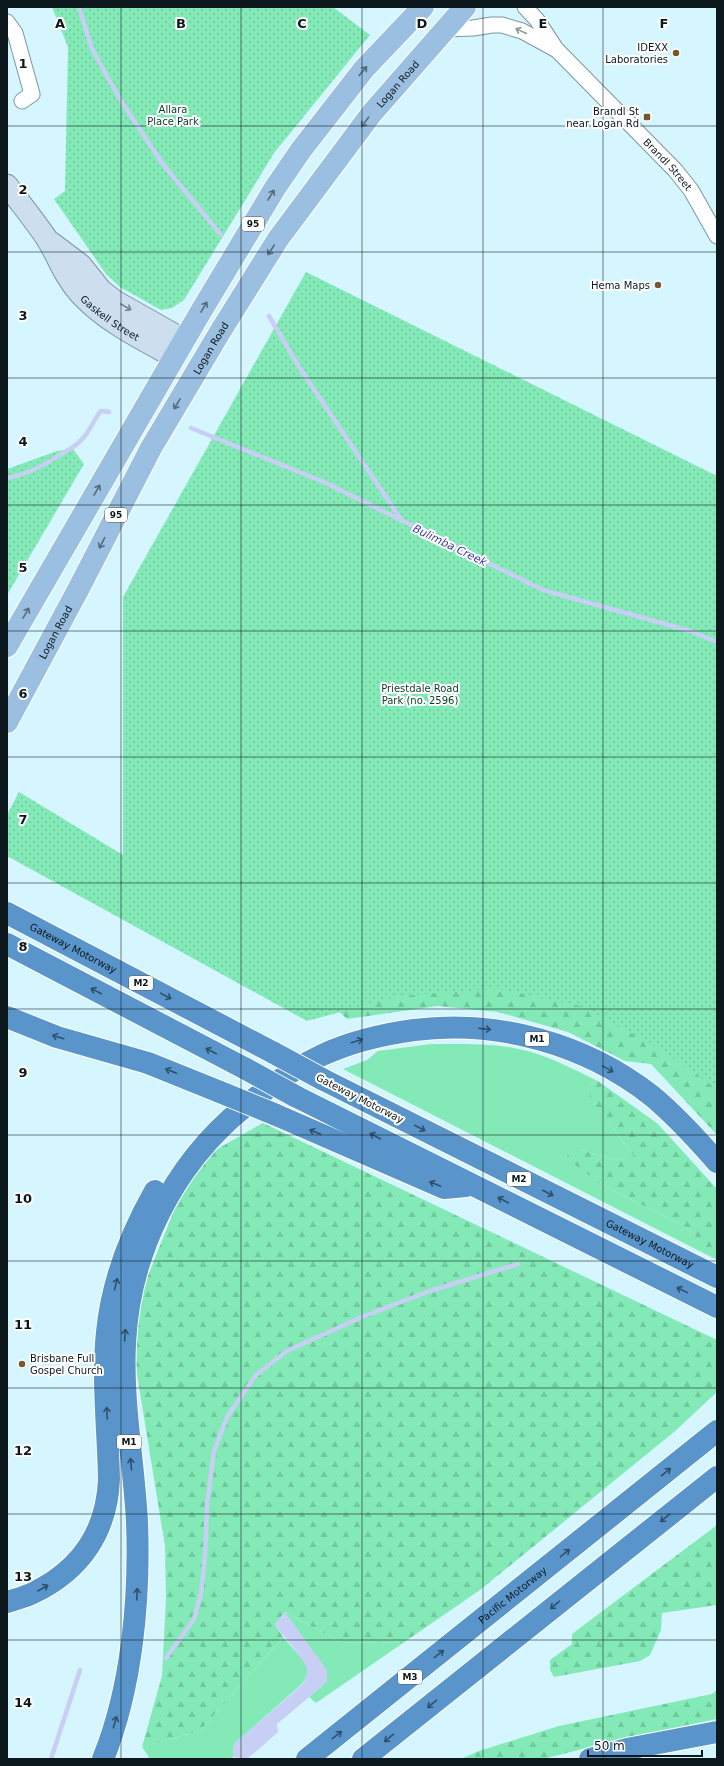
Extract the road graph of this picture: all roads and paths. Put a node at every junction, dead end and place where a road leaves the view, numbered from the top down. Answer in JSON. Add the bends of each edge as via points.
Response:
{"nodes":[{"id":1,"x":423,"y":7,"type":"edge"},
{"id":2,"x":465,"y":7,"type":"edge"},
{"id":3,"x":525,"y":7,"type":"edge"},
{"id":4,"x":7,"y":22,"type":"edge"},
{"id":5,"x":445,"y":29,"type":"junction"},
{"id":6,"x":556,"y":49,"type":"junction"},
{"id":7,"x":22,"y":101,"type":"dead end"},
{"id":8,"x":7,"y":185,"type":"edge"},
{"id":9,"x":717,"y":236,"type":"edge"},
{"id":10,"x":47,"y":240,"type":"junction"},
{"id":11,"x":150,"y":344,"type":"junction"},
{"id":12,"x":179,"y":349,"type":"junction"},
{"id":13,"x":202,"y":362,"type":"junction"},
{"id":14,"x":154,"y":391,"type":"junction"},
{"id":15,"x":7,"y":646,"type":"edge"},
{"id":16,"x":7,"y":722,"type":"edge"},
{"id":17,"x":7,"y":913,"type":"edge"},
{"id":18,"x":7,"y":944,"type":"edge"},
{"id":19,"x":7,"y":1017,"type":"edge"},
{"id":20,"x":207,"y":1141,"type":"junction"},
{"id":21,"x":717,"y":1162,"type":"edge"},
{"id":22,"x":473,"y":1185,"type":"junction"},
{"id":23,"x":717,"y":1277,"type":"edge"},
{"id":24,"x":717,"y":1306,"type":"edge"},
{"id":25,"x":717,"y":1431,"type":"edge"},
{"id":26,"x":717,"y":1477,"type":"edge"},
{"id":27,"x":7,"y":1602,"type":"edge"},
{"id":28,"x":717,"y":1732,"type":"edge"},
{"id":29,"x":103,"y":1759,"type":"edge"},
{"id":30,"x":307,"y":1759,"type":"edge"},
{"id":31,"x":363,"y":1759,"type":"edge"},
{"id":32,"x":590,"y":1759,"type":"edge"}],
"edges":[{"from":12,"to":1,"type":"main road","number":"95","one_way":true,"via":[[248,232],[301,150],[364,69]]},
{"from":2,"to":5,"type":"main road","name":"Logan Road","number":"95"},
{"from":3,"to":6,"type":"street","name":"Brandl Street"},
{"from":4,"to":7,"type":"street","via":[[15,34],[32,94]]},
{"from":6,"to":5,"type":"street","name":"Brandl Street","one_way":true,"via":[[502,25]]},
{"from":5,"to":13,"type":"main road","name":"Logan Road","number":"95","one_way":true,"via":[[372,113],[278,239]]},
{"from":6,"to":9,"type":"street","name":"Brandl Street","via":[[675,170],[691,190]]},
{"from":8,"to":10,"type":"street","name":"Gaskell Street"},
{"from":10,"to":11,"type":"street","name":"Gaskell Street","via":[[64,274],[90,304],[118,326]]},
{"from":10,"to":12,"type":"street","name":"Gaskell Street","one_way":true,"via":[[80,265],[101,290]]},
{"from":11,"to":12,"type":"street","name":"Gaskell Street"},
{"from":11,"to":14,"type":"street","via":[[156,367]]},
{"from":12,"to":13,"type":"main road","name":"Gaskell Street"},
{"from":12,"to":14,"type":"main road","number":"95"},
{"from":13,"to":16,"type":"main road","name":"Logan Road","number":"95","one_way":true,"via":[[151,448]]},
{"from":15,"to":14,"type":"main road","number":"95","one_way":true},
{"from":17,"to":23,"type":"highway","name":"Gateway Motorway","number":"M2","one_way":true,"bridge":true,"via":[[322,1079]]},
{"from":22,"to":18,"type":"highway","number":"M2","one_way":true,"bridge":true,"via":[[295,1096]]},
{"from":22,"to":19,"type":"highway","one_way":true,"bridge":true,"via":[[444,1188],[274,1114],[148,1063],[57,1037]]},
{"from":20,"to":21,"type":"highway","number":"M1","one_way":true,"via":[[277,1080],[326,1053],[369,1037],[421,1029],[473,1028],[526,1036],[590,1058],[651,1096],[677,1119]]},
{"from":27,"to":20,"type":"highway","one_way":true,"via":[[33,1593],[66,1572],[88,1547],[102,1522],[109,1493],[107,1332],[117,1278],[140,1218],[169,1169],[179,1155]]},
{"from":29,"to":20,"type":"highway","number":"M1","one_way":true,"via":[[125,1681],[137,1600],[137,1520],[125,1385],[129,1297],[161,1208]]},
{"from":24,"to":22,"type":"highway","number":"M2","one_way":true},
{"from":30,"to":25,"type":"highway","name":"Pacific Motorway","number":"M3","one_way":true},
{"from":26,"to":31,"type":"highway","one_way":true},
{"from":28,"to":32,"type":"highway","via":[[627,1749]]}]}
